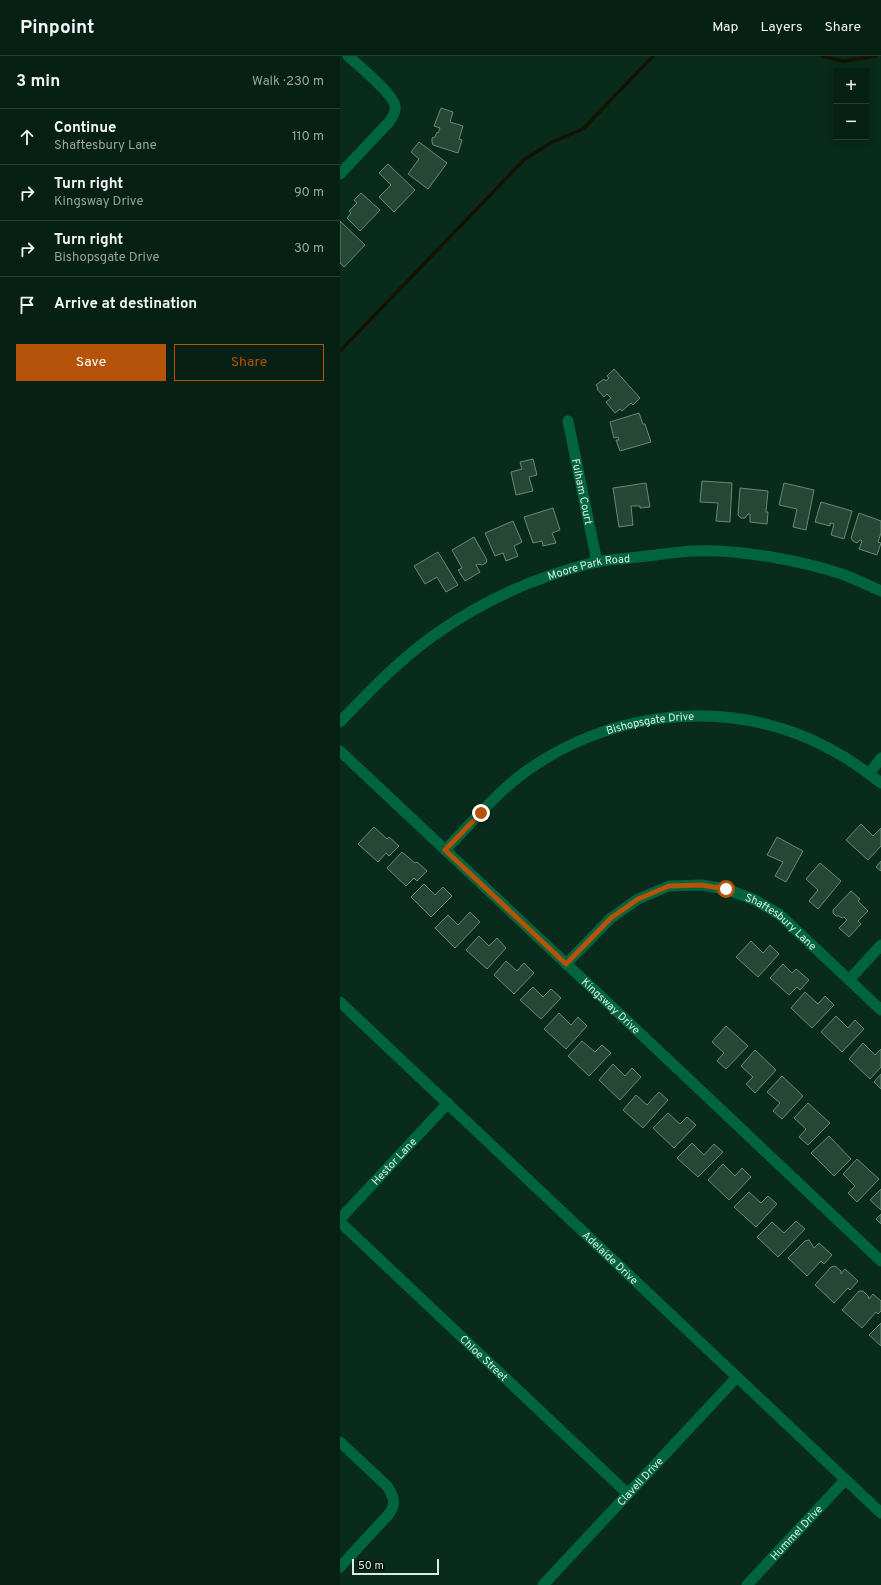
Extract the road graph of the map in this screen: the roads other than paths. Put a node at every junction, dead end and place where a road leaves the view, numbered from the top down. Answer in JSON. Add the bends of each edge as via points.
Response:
{"nodes":[{"id":1,"x":348,"y":56,"type":"edge"},
{"id":2,"x":340,"y":174,"type":"edge"},
{"id":3,"x":568,"y":421,"type":"dead end"},
{"id":4,"x":597,"y":562,"type":"junction"},
{"id":5,"x":881,"y":591,"type":"edge"},
{"id":6,"x":340,"y":722,"type":"edge"},
{"id":7,"x":340,"y":751,"type":"edge"},
{"id":8,"x":881,"y":758,"type":"edge"},
{"id":9,"x":869,"y":774,"type":"junction"},
{"id":10,"x":881,"y":783,"type":"edge"},
{"id":11,"x":445,"y":850,"type":"junction"},
{"id":12,"x":881,"y":945,"type":"edge"},
{"id":13,"x":566,"y":964,"type":"junction"},
{"id":14,"x":848,"y":980,"type":"junction"},
{"id":15,"x":340,"y":1002,"type":"edge"},
{"id":16,"x":881,"y":1010,"type":"edge"},
{"id":17,"x":448,"y":1103,"type":"junction"},
{"id":18,"x":340,"y":1220,"type":"edge"},
{"id":19,"x":881,"y":1261,"type":"edge"},
{"id":20,"x":737,"y":1377,"type":"junction"},
{"id":21,"x":340,"y":1442,"type":"edge"},
{"id":22,"x":846,"y":1480,"type":"junction"},
{"id":23,"x":628,"y":1494,"type":"junction"},
{"id":24,"x":881,"y":1513,"type":"edge"},
{"id":25,"x":340,"y":1567,"type":"edge"},
{"id":26,"x":548,"y":1583,"type":"edge"},
{"id":27,"x":747,"y":1585,"type":"edge"}],
"edges":[{"from":1,"to":2,"type":"street","via":[[391,97],[396,107],[389,122]]},
{"from":3,"to":4,"type":"street","name":"Fulham Court"},
{"from":4,"to":5,"type":"street","name":"Moore Park Road","via":[[694,551],[767,556],[843,574]]},
{"from":4,"to":6,"type":"street","name":"Moore Park Road","via":[[548,576],[518,588],[450,624],[411,652]]},
{"from":7,"to":11,"type":"street","name":"Kingsway Drive"},
{"from":8,"to":9,"type":"street"},
{"from":9,"to":10,"type":"street","name":"Bishopsgate Drive"},
{"from":9,"to":11,"type":"street","name":"Bishopsgate Drive","via":[[810,739],[751,721],[688,716],[642,722],[591,736],[539,763],[502,791]]},
{"from":11,"to":13,"type":"street","name":"Kingsway Drive"},
{"from":12,"to":14,"type":"street"},
{"from":13,"to":14,"type":"street","name":"Shaftesbury Lane","via":[[611,918],[638,899],[669,886],[701,885],[726,889],[755,900],[779,914]]},
{"from":13,"to":19,"type":"street","name":"Kingsway Drive"},
{"from":14,"to":16,"type":"street","name":"Shaftesbury Lane"},
{"from":15,"to":17,"type":"street","name":"Adelaide Drive"},
{"from":17,"to":18,"type":"street","name":"Hestor Lane"},
{"from":17,"to":20,"type":"street","name":"Adelaide Drive"},
{"from":18,"to":23,"type":"street","name":"Chloe Street"},
{"from":20,"to":22,"type":"street","name":"Adelaide Drive"},
{"from":20,"to":23,"type":"street","name":"Clavell Drive"},
{"from":21,"to":25,"type":"street","via":[[387,1486],[394,1500],[393,1508],[388,1515]]},
{"from":22,"to":24,"type":"street","name":"Adelaide Drive"},
{"from":22,"to":27,"type":"street","name":"Hummel Drive"},
{"from":23,"to":26,"type":"street","name":"Clavell Drive"}]}
